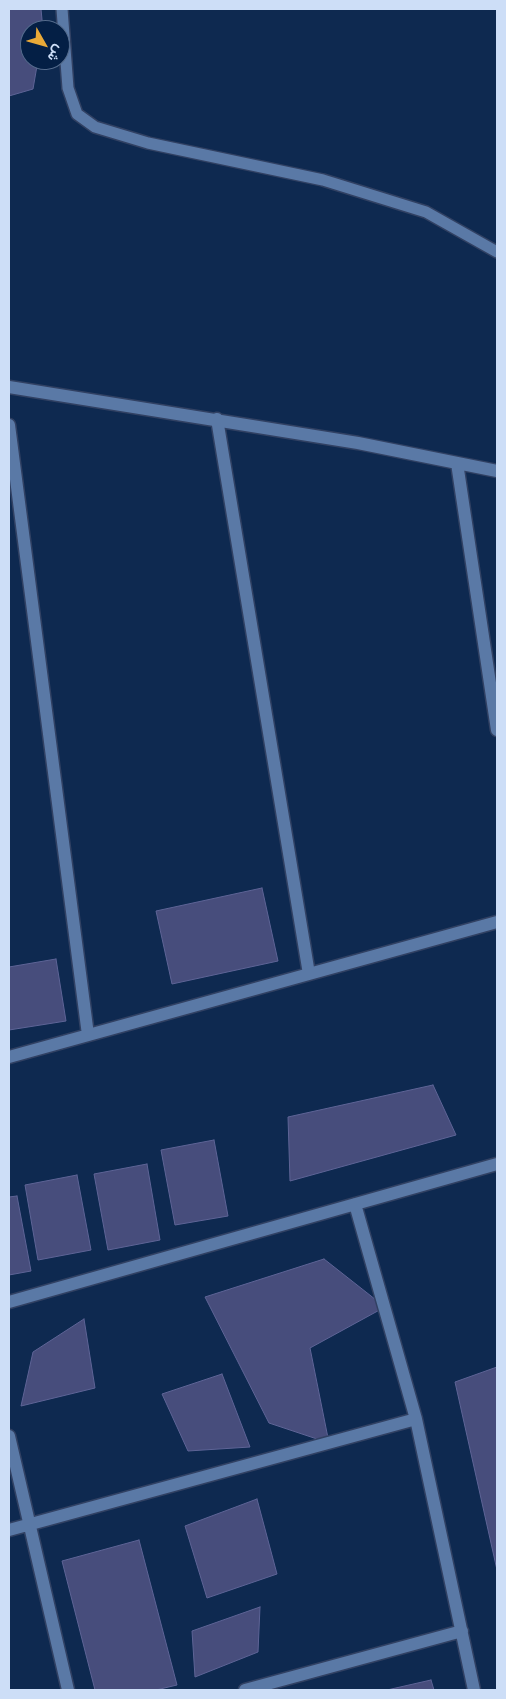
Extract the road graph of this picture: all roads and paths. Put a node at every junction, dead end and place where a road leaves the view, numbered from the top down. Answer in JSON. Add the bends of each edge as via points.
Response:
{"nodes":[{"id":1,"x":62,"y":9,"type":"edge"},
{"id":2,"x":497,"y":252,"type":"edge"},
{"id":3,"x":9,"y":387,"type":"edge"},
{"id":4,"x":217,"y":419,"type":"junction"},
{"id":5,"x":9,"y":426,"type":"edge"},
{"id":6,"x":457,"y":463,"type":"junction"},
{"id":7,"x":497,"y":471,"type":"edge"},
{"id":8,"x":497,"y":730,"type":"edge"},
{"id":9,"x":497,"y":922,"type":"edge"},
{"id":10,"x":309,"y":974,"type":"junction"},
{"id":11,"x":88,"y":1035,"type":"junction"},
{"id":12,"x":9,"y":1057,"type":"edge"},
{"id":13,"x":497,"y":1164,"type":"edge"},
{"id":14,"x":356,"y":1204,"type":"junction"},
{"id":15,"x":9,"y":1302,"type":"edge"},
{"id":16,"x":416,"y":1419,"type":"junction"},
{"id":17,"x":9,"y":1436,"type":"edge"},
{"id":18,"x":30,"y":1525,"type":"junction"},
{"id":19,"x":9,"y":1530,"type":"edge"},
{"id":20,"x":462,"y":1631,"type":"junction"},
{"id":21,"x":68,"y":1690,"type":"edge"},
{"id":22,"x":245,"y":1690,"type":"edge"},
{"id":23,"x":474,"y":1690,"type":"edge"}],
"edges":[{"from":1,"to":2,"type":"lane","via":[[68,88],[77,114],[94,128],[148,143],[323,180],[426,212]]},
{"from":3,"to":4,"type":"street"},
{"from":4,"to":6,"type":"street","via":[[358,442]]},
{"from":4,"to":10,"type":"street"},
{"from":5,"to":11,"type":"street"},
{"from":6,"to":7,"type":"street"},
{"from":6,"to":8,"type":"street"},
{"from":9,"to":10,"type":"street"},
{"from":10,"to":11,"type":"street"},
{"from":11,"to":12,"type":"street"},
{"from":13,"to":14,"type":"street"},
{"from":14,"to":15,"type":"street"},
{"from":14,"to":16,"type":"street"},
{"from":16,"to":18,"type":"street"},
{"from":16,"to":20,"type":"street"},
{"from":17,"to":18,"type":"street"},
{"from":18,"to":19,"type":"street"},
{"from":18,"to":21,"type":"street"},
{"from":20,"to":22,"type":"street"},
{"from":20,"to":23,"type":"street"}]}
